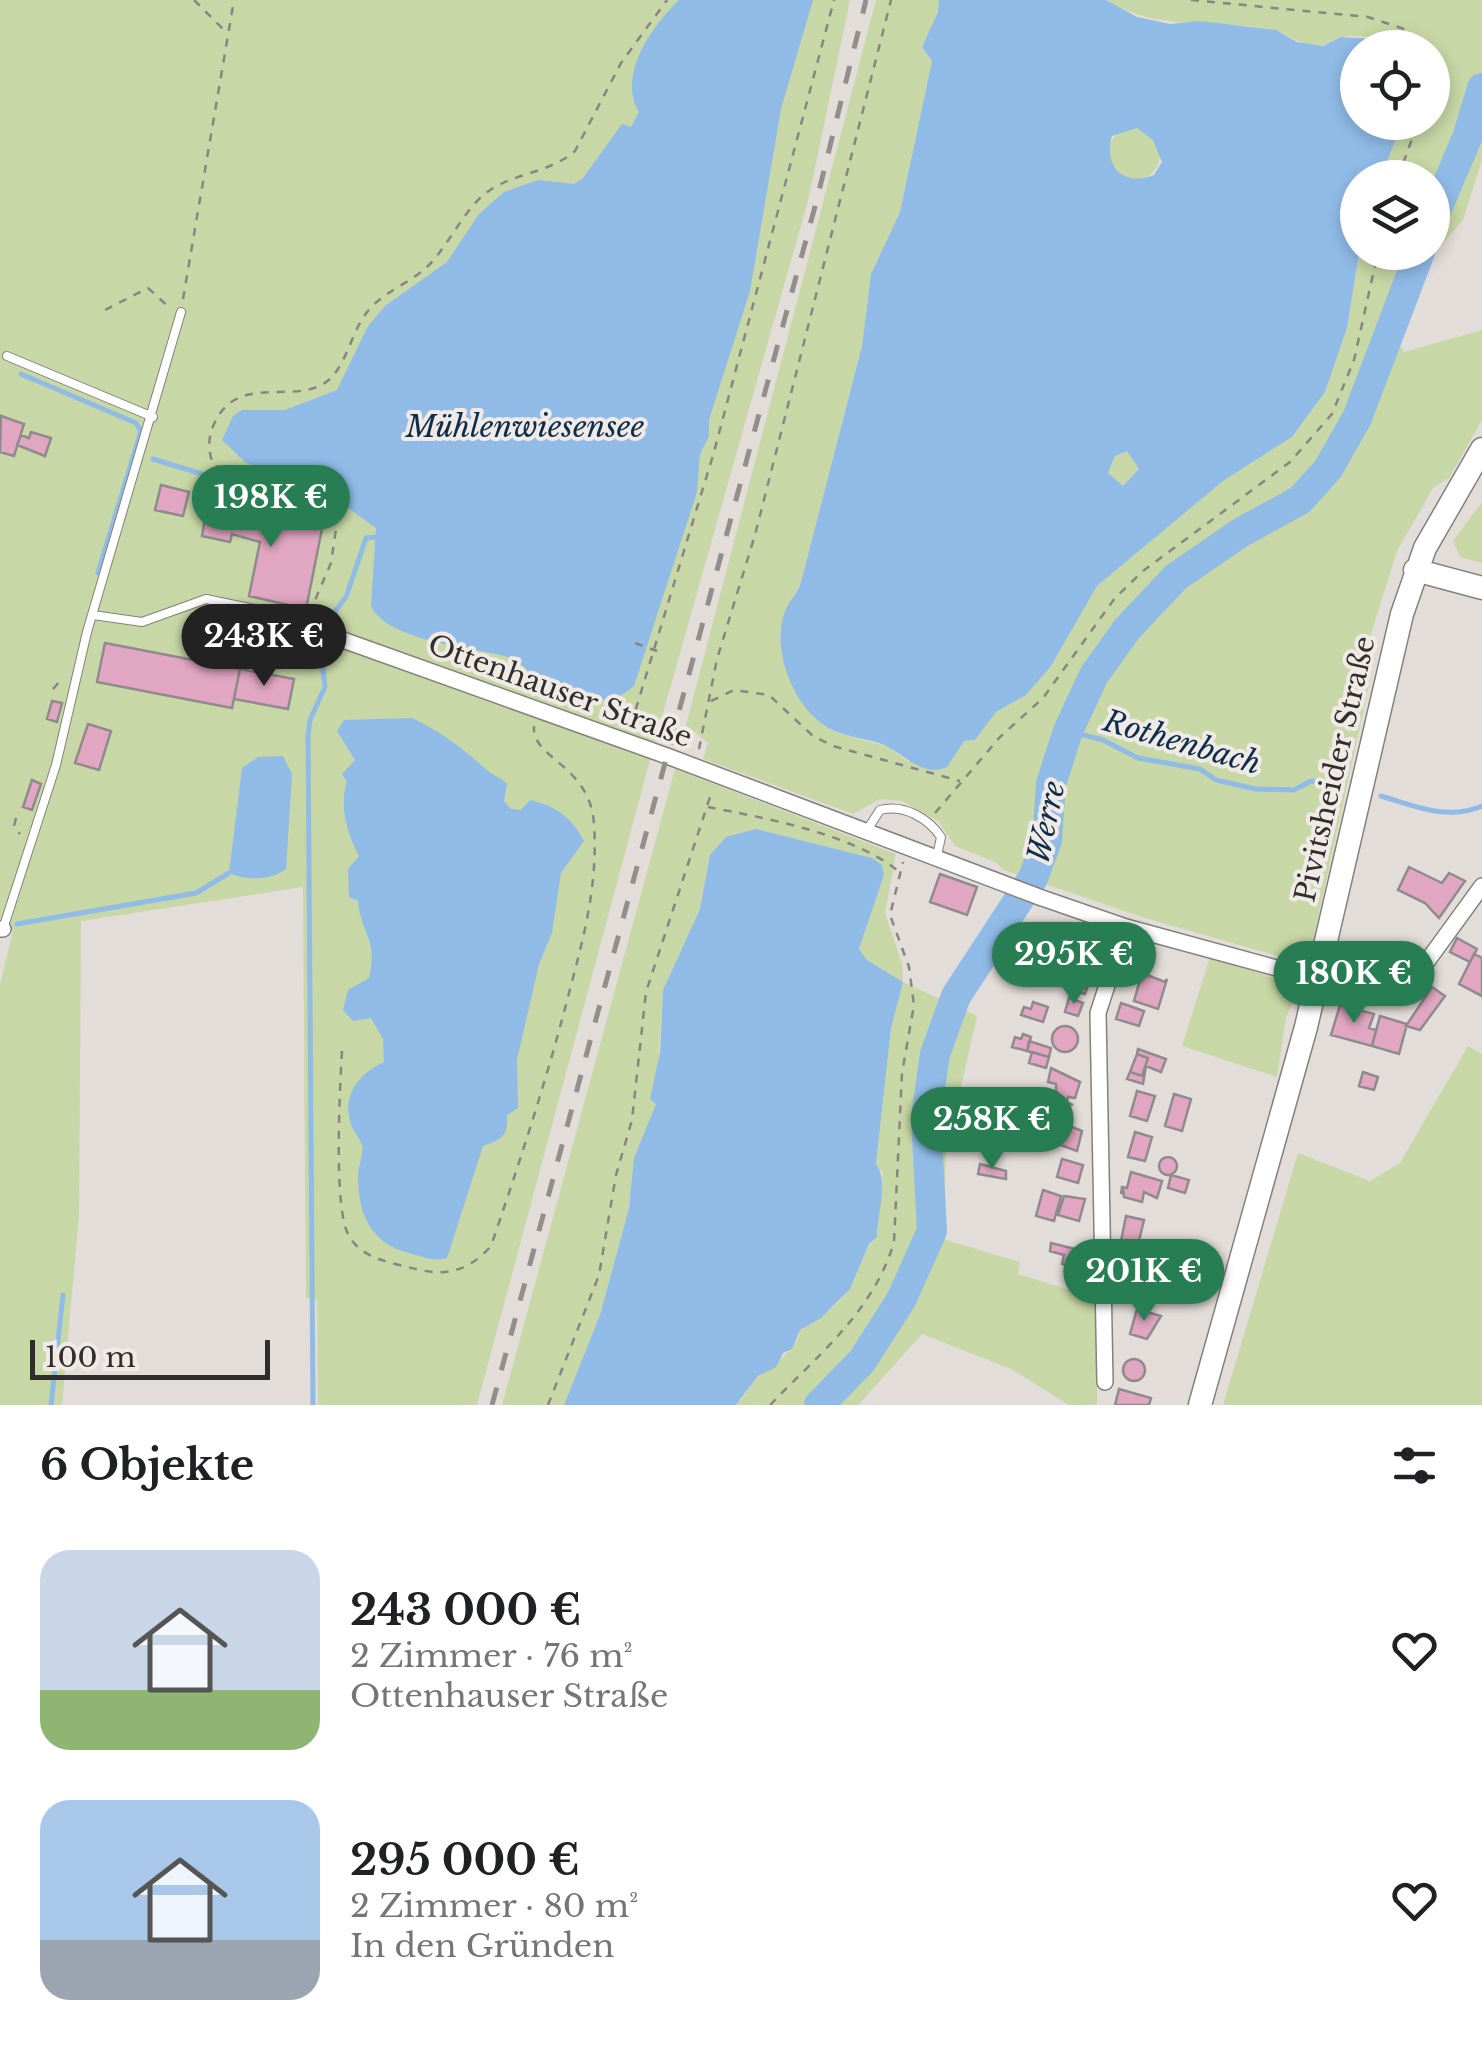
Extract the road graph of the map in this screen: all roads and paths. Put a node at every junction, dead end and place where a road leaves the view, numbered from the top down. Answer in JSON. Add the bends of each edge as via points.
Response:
{"nodes":[{"id":1,"x":194,"y":0,"type":"edge"},
{"id":2,"x":234,"y":0,"type":"edge"},
{"id":3,"x":666,"y":0,"type":"edge"},
{"id":4,"x":834,"y":0,"type":"edge"},
{"id":5,"x":891,"y":0,"type":"edge"},
{"id":6,"x":1191,"y":0,"type":"edge"},
{"id":7,"x":1407,"y":30,"type":"edge"},
{"id":8,"x":228,"y":34,"type":"junction"},
{"id":9,"x":1374,"y":270,"type":"edge"},
{"id":10,"x":105,"y":310,"type":"dead end"},
{"id":11,"x":180,"y":312,"type":"junction"},
{"id":12,"x":7,"y":356,"type":"dead end"},
{"id":13,"x":153,"y":417,"type":"junction"},
{"id":14,"x":1482,"y":449,"type":"edge"},
{"id":15,"x":1415,"y":570,"type":"junction"},
{"id":16,"x":1482,"y":588,"type":"edge"},
{"id":17,"x":93,"y":615,"type":"junction"},
{"id":18,"x":304,"y":626,"type":"junction"},
{"id":19,"x":329,"y":635,"type":"joint"},
{"id":20,"x":634,"y":643,"type":"dead end"},
{"id":21,"x":657,"y":651,"type":"junction"},
{"id":22,"x":61,"y":680,"type":"dead end"},
{"id":23,"x":53,"y":689,"type":"dead end"},
{"id":24,"x":710,"y":701,"type":"junction"},
{"id":25,"x":538,"y":710,"type":"junction"},
{"id":26,"x":625,"y":741,"type":"junction"},
{"id":27,"x":692,"y":765,"type":"junction"},
{"id":28,"x":718,"y":775,"type":"junction"},
{"id":29,"x":961,"y":782,"type":"junction"},
{"id":30,"x":706,"y":807,"type":"junction"},
{"id":31,"x":16,"y":818,"type":"dead end"},
{"id":32,"x":927,"y":822,"type":"junction"},
{"id":33,"x":866,"y":830,"type":"junction"},
{"id":34,"x":32,"y":838,"type":"junction"},
{"id":35,"x":908,"y":846,"type":"junction"},
{"id":36,"x":936,"y":856,"type":"junction"},
{"id":37,"x":899,"y":872,"type":"junction"},
{"id":38,"x":1482,"y":886,"type":"edge"},
{"id":39,"x":1126,"y":927,"type":"junction"},
{"id":40,"x":2,"y":929,"type":"edge"},
{"id":41,"x":1318,"y":974,"type":"junction"},
{"id":42,"x":342,"y":1052,"type":"dead end"},
{"id":43,"x":1104,"y":1382,"type":"dead end"},
{"id":44,"x":548,"y":1405,"type":"edge"},
{"id":45,"x":770,"y":1405,"type":"edge"},
{"id":46,"x":1200,"y":1405,"type":"edge"}],
"edges":[{"from":1,"to":8,"type":"path"},
{"from":2,"to":8,"type":"path"},
{"from":3,"to":18,"type":"path","via":[[563,162],[526,171],[484,195],[430,264],[368,310],[334,376],[321,385],[236,399],[214,423],[215,466],[319,505],[337,522],[331,563]]},
{"from":4,"to":21,"type":"path"},
{"from":5,"to":24,"type":"path"},
{"from":6,"to":7,"type":"path","via":[[1380,19]]},
{"from":8,"to":11,"type":"path"},
{"from":9,"to":29,"type":"path","via":[[1354,360],[1332,414],[1290,462],[1115,598],[1043,698]]},
{"from":10,"to":11,"type":"path","via":[[148,288]]},
{"from":11,"to":13,"type":"lane"},
{"from":12,"to":13,"type":"lane"},
{"from":13,"to":17,"type":"lane"},
{"from":14,"to":15,"type":"main road","name":"Pivitsheider Straße"},
{"from":15,"to":16,"type":"main road"},
{"from":15,"to":41,"type":"main road","name":"Pivitsheider Straße"},
{"from":17,"to":18,"type":"lane","name":"Ottenhauser Straße","via":[[142,622],[206,599]]},
{"from":17,"to":34,"type":"lane"},
{"from":18,"to":19,"type":"lane","name":"Ottenhauser Straße"},
{"from":19,"to":25,"type":"street","name":"Ottenhauser Straße"},
{"from":20,"to":21,"type":"path"},
{"from":21,"to":26,"type":"path"},
{"from":22,"to":23,"type":"path"},
{"from":24,"to":27,"type":"path"},
{"from":24,"to":29,"type":"path","via":[[734,690],[769,695],[833,746]]},
{"from":25,"to":26,"type":"street","name":"Ottenhauser Straße"},
{"from":25,"to":42,"type":"path","via":[[534,740],[573,771],[589,799],[596,877],[549,1073],[491,1246],[476,1262],[431,1273],[362,1251],[347,1234]]},
{"from":26,"to":27,"type":"street","name":"Ottenhauser Straße"},
{"from":27,"to":28,"type":"street","name":"Ottenhauser Straße"},
{"from":28,"to":30,"type":"path"},
{"from":28,"to":33,"type":"street","name":"Ottenhauser Straße"},
{"from":29,"to":32,"type":"path"},
{"from":30,"to":37,"type":"path","via":[[796,827],[869,852]]},
{"from":30,"to":44,"type":"path","via":[[646,992],[632,1120],[599,1275]]},
{"from":31,"to":34,"type":"path","via":[[15,830]]},
{"from":32,"to":33,"type":"lane","via":[[890,808],[875,814]]},
{"from":32,"to":36,"type":"lane","via":[[940,837]]},
{"from":33,"to":35,"type":"street","name":"Ottenhauser Straße"},
{"from":34,"to":40,"type":"lane"},
{"from":35,"to":36,"type":"street","name":"Ottenhauser Straße"},
{"from":35,"to":37,"type":"path"},
{"from":36,"to":39,"type":"street","name":"Ottenhauser Straße"},
{"from":37,"to":45,"type":"path","via":[[890,915],[914,1005],[902,1073],[894,1242],[858,1314]]},
{"from":38,"to":41,"type":"street","name":"Ottenhauser Straße","via":[[1404,993]]},
{"from":39,"to":41,"type":"street","name":"Ottenhauser Straße"},
{"from":39,"to":43,"type":"street","via":[[1098,1013]]},
{"from":41,"to":46,"type":"main road","name":"Pivitsheider Straße"}]}
